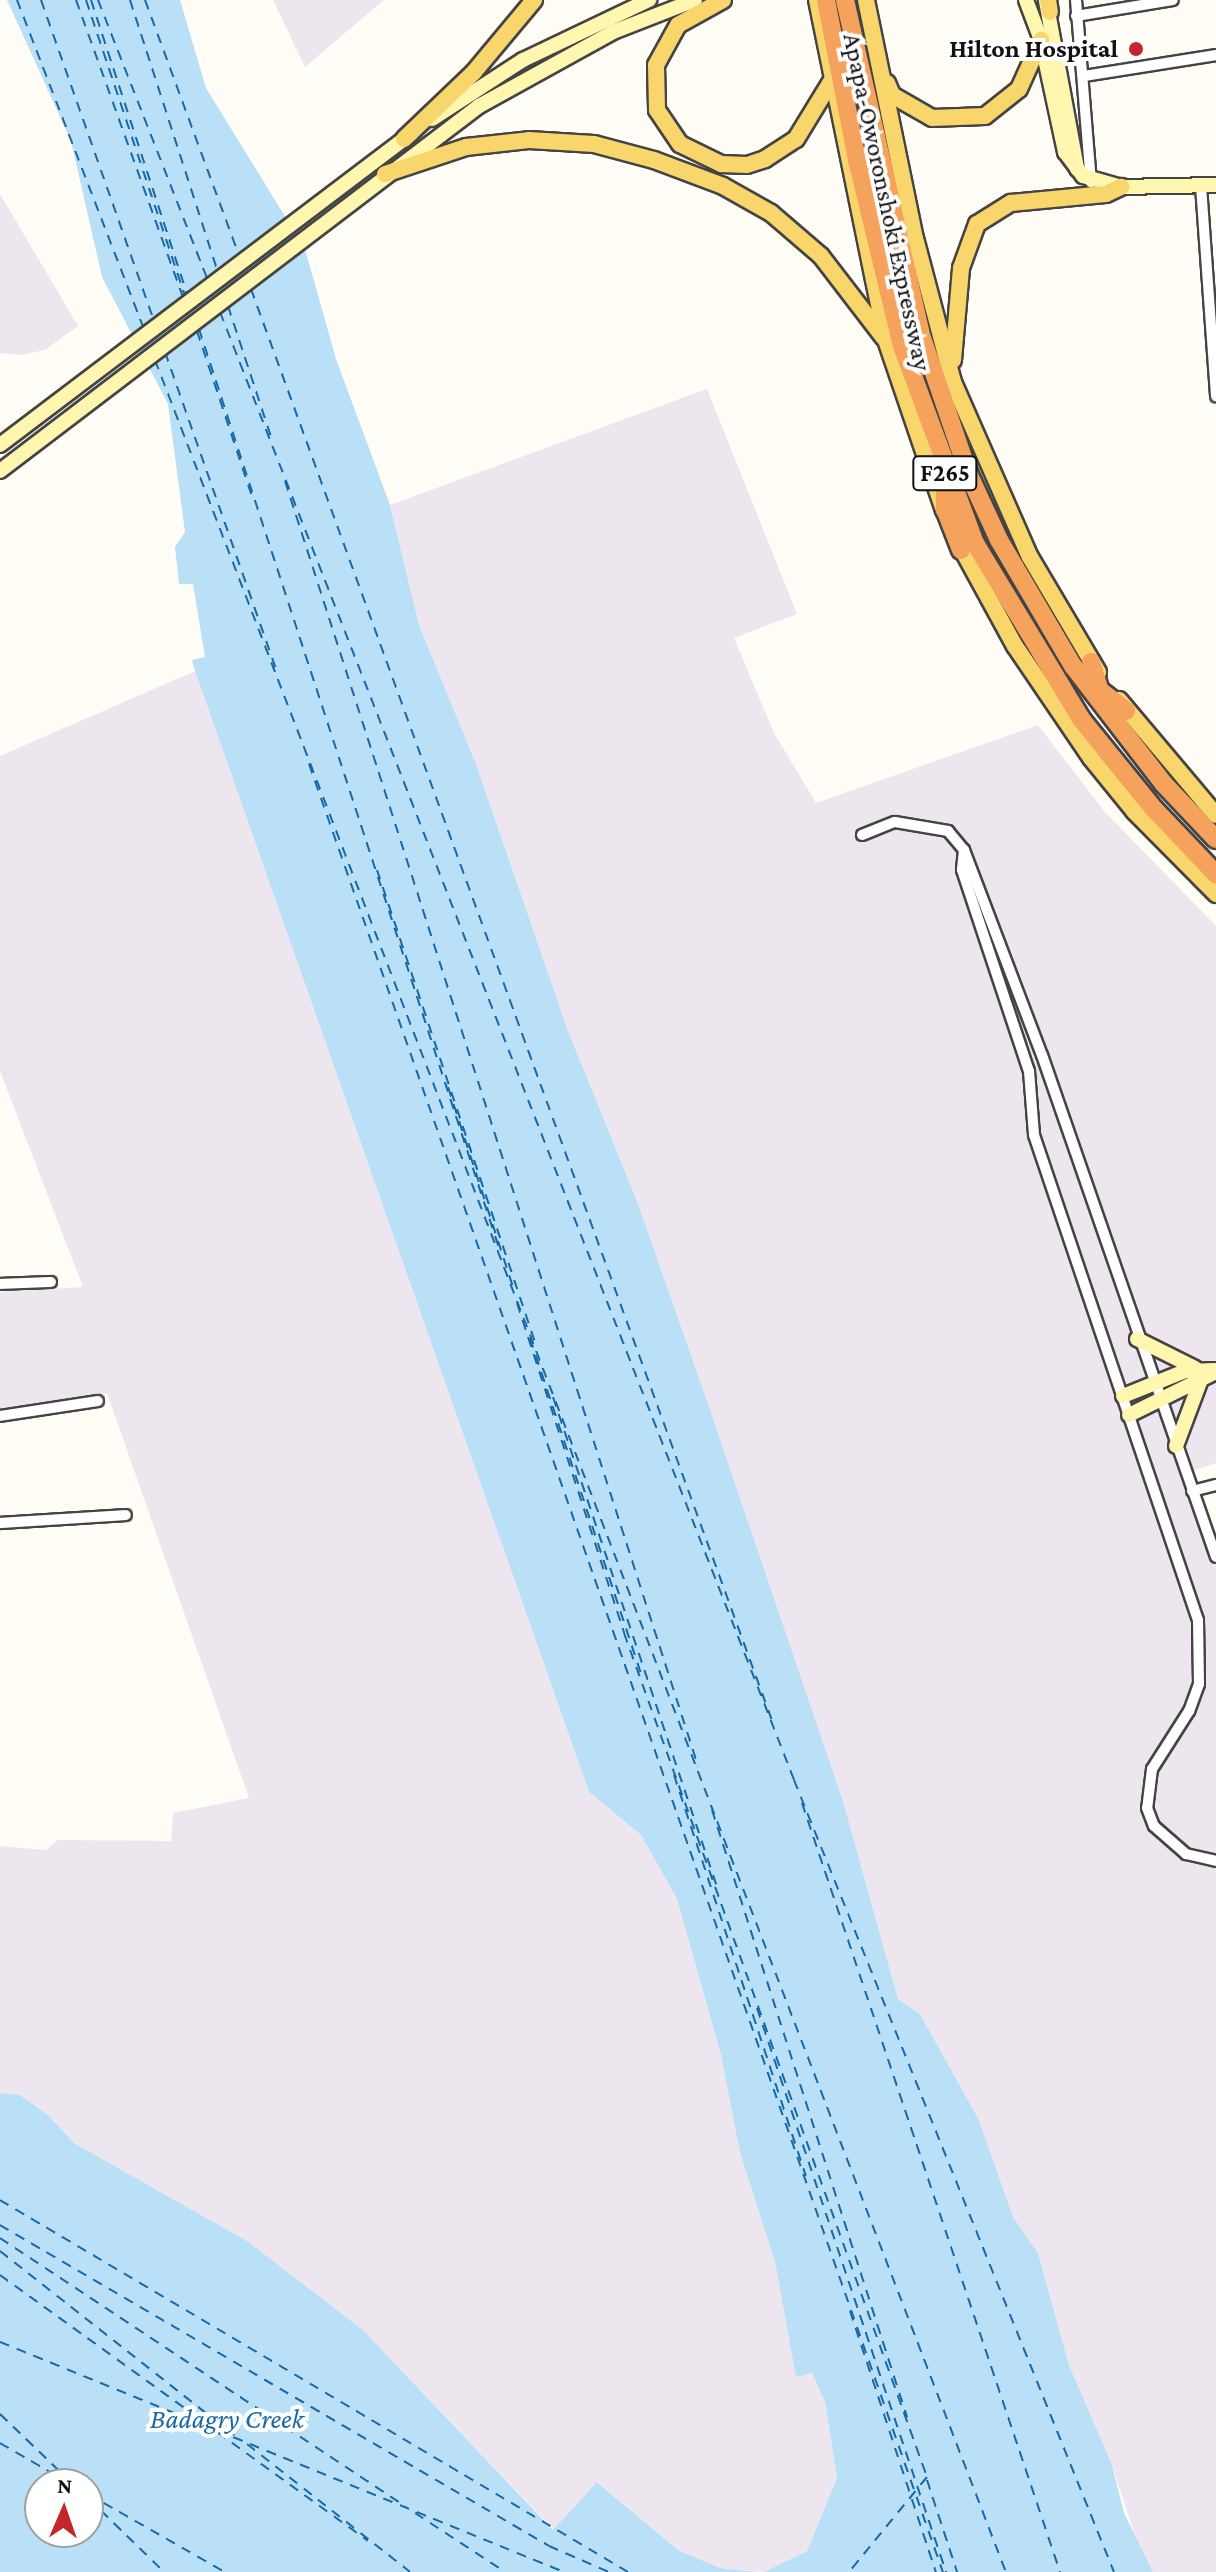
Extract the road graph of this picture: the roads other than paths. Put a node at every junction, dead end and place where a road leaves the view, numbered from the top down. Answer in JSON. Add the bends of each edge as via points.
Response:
{"nodes":[{"id":1,"x":534,"y":0,"type":"edge"},
{"id":2,"x":649,"y":0,"type":"edge"},
{"id":3,"x":695,"y":0,"type":"edge"},
{"id":4,"x":723,"y":0,"type":"edge"},
{"id":5,"x":817,"y":0,"type":"edge"},
{"id":6,"x":826,"y":0,"type":"edge"},
{"id":7,"x":845,"y":0,"type":"edge"},
{"id":8,"x":866,"y":0,"type":"edge"},
{"id":9,"x":1026,"y":0,"type":"edge"},
{"id":10,"x":1076,"y":0,"type":"edge"},
{"id":11,"x":1173,"y":0,"type":"edge"},
{"id":12,"x":1048,"y":4,"type":"edge"},
{"id":13,"x":1076,"y":16,"type":"junction"},
{"id":14,"x":1041,"y":40,"type":"junction"},
{"id":15,"x":1216,"y":55,"type":"edge"},
{"id":16,"x":882,"y":71,"type":"junction"},
{"id":17,"x":1084,"y":76,"type":"junction"},
{"id":18,"x":832,"y":80,"type":"junction"},
{"id":19,"x":404,"y":139,"type":"junction"},
{"id":20,"x":1077,"y":170,"type":"junction"},
{"id":21,"x":379,"y":178,"type":"junction"},
{"id":22,"x":1091,"y":182,"type":"junction"},
{"id":23,"x":1208,"y":185,"type":"edge"},
{"id":24,"x":1121,"y":187,"type":"junction"},
{"id":25,"x":886,"y":340,"type":"junction"},
{"id":26,"x":953,"y":382,"type":"junction"},
{"id":27,"x":1216,"y":396,"type":"edge"},
{"id":28,"x":0,"y":445,"type":"edge"},
{"id":29,"x":0,"y":471,"type":"edge"},
{"id":30,"x":940,"y":481,"type":"junction"},
{"id":31,"x":968,"y":547,"type":"junction"},
{"id":32,"x":1082,"y":664,"type":"junction"},
{"id":33,"x":1118,"y":713,"type":"junction"},
{"id":34,"x":1216,"y":815,"type":"edge"},
{"id":35,"x":862,"y":835,"type":"dead end"},
{"id":36,"x":1216,"y":839,"type":"edge"},
{"id":37,"x":964,"y":850,"type":"junction"},
{"id":38,"x":1216,"y":874,"type":"edge"},
{"id":39,"x":1216,"y":894,"type":"edge"},
{"id":40,"x":51,"y":1282,"type":"dead end"},
{"id":41,"x":0,"y":1284,"type":"edge"},
{"id":42,"x":1137,"y":1339,"type":"junction"},
{"id":43,"x":1216,"y":1371,"type":"edge"},
{"id":44,"x":1200,"y":1375,"type":"junction"},
{"id":45,"x":1154,"y":1384,"type":"junction"},
{"id":46,"x":1123,"y":1396,"type":"junction"},
{"id":47,"x":98,"y":1401,"type":"dead end"},
{"id":48,"x":1161,"y":1401,"type":"junction"},
{"id":49,"x":1129,"y":1415,"type":"junction"},
{"id":50,"x":0,"y":1416,"type":"edge"},
{"id":51,"x":1176,"y":1446,"type":"junction"},
{"id":52,"x":1216,"y":1485,"type":"edge"},
{"id":53,"x":1192,"y":1491,"type":"junction"},
{"id":54,"x":126,"y":1515,"type":"dead end"},
{"id":55,"x":0,"y":1523,"type":"edge"},
{"id":56,"x":1216,"y":1557,"type":"edge"},
{"id":57,"x":1216,"y":1861,"type":"edge"}],
"edges":[{"from":1,"to":19,"type":"main road","via":[[474,72]]},
{"from":2,"to":19,"type":"main road","via":[[523,60]]},
{"from":3,"to":21,"type":"main road","via":[[613,32],[526,77]]},
{"from":4,"to":18,"type":"main road","via":[[678,25],[656,65],[657,110],[680,144],[721,164],[765,159],[796,139]]},
{"from":5,"to":18,"type":"main road","name":"Apapa-Oworonshoki Expressway"},
{"from":6,"to":30,"type":"highway","name":"Apapa-Oworonshoki Expressway","number":"F265","via":[[885,281]]},
{"from":7,"to":32,"type":"highway","name":"Apapa-Oworonshoki Expressway","number":"F265","via":[[902,257],[942,405],[999,540]]},
{"from":8,"to":16,"type":"main road","name":"Apapa-Oworonshoki Expressway"},
{"from":9,"to":14,"type":"main road"},
{"from":10,"to":13,"type":"street"},
{"from":11,"to":13,"type":"street"},
{"from":12,"to":20,"type":"main road"},
{"from":13,"to":17,"type":"street"},
{"from":14,"to":16,"type":"main road","via":[[1019,89],[985,116],[967,120],[932,118],[907,107],[892,95]]},
{"from":14,"to":20,"type":"main road","via":[[1065,152]]},
{"from":15,"to":17,"type":"street"},
{"from":16,"to":26,"type":"main road","name":"Apapa-Oworonshoki Expressway","via":[[915,238]]},
{"from":17,"to":22,"type":"street"},
{"from":18,"to":25,"type":"main road","name":"Apapa-Oworonshoki Expressway"},
{"from":19,"to":28,"type":"main road"},
{"from":20,"to":22,"type":"main road"},
{"from":21,"to":25,"type":"main road","via":[[466,147],[529,140],[594,144],[654,160],[744,197],[799,235],[840,277]]},
{"from":21,"to":29,"type":"main road"},
{"from":22,"to":24,"type":"main road"},
{"from":23,"to":24,"type":"main road"},
{"from":23,"to":27,"type":"street"},
{"from":24,"to":26,"type":"main road","via":[[1106,194],[1011,203],[977,224],[961,268]]},
{"from":25,"to":30,"type":"main road","name":"Apapa-Oworonshoki Expressway"},
{"from":26,"to":32,"type":"main road","name":"Apapa-Oworonshoki Expressway"},
{"from":30,"to":31,"type":"highway","name":"Apapa-Oworonshoki Expressway","number":"F265"},
{"from":30,"to":31,"type":"highway","via":[[945,509]]},
{"from":31,"to":38,"type":"highway","name":"Apapa-Oworonshoki Expressway","number":"F265","via":[[1081,719],[1154,809]]},
{"from":31,"to":39,"type":"main road","name":"Apapa-Oworonshoki Expressway","via":[[1015,646],[1091,758],[1134,811]]},
{"from":32,"to":33,"type":"highway","name":"Apapa-Oworonshoki Expressway","number":"F265"},
{"from":32,"to":33,"type":"highway"},
{"from":33,"to":34,"type":"main road","name":"Apapa-Oworonshoki Expressway"},
{"from":33,"to":36,"type":"highway","name":"Apapa-Oworonshoki Expressway","number":"F265"},
{"from":35,"to":37,"type":"street","via":[[895,822],[948,831]]},
{"from":37,"to":42,"type":"street","via":[[1042,1055]]},
{"from":37,"to":46,"type":"street","via":[[962,870],[1029,1071],[1034,1135]]},
{"from":40,"to":41,"type":"street"},
{"from":42,"to":44,"type":"main road"},
{"from":42,"to":45,"type":"street"},
{"from":43,"to":44,"type":"main road"},
{"from":44,"to":45,"type":"main road"},
{"from":44,"to":48,"type":"main road"},
{"from":44,"to":51,"type":"main road"},
{"from":45,"to":46,"type":"main road"},
{"from":45,"to":48,"type":"street"},
{"from":46,"to":49,"type":"street"},
{"from":47,"to":50,"type":"street"},
{"from":48,"to":49,"type":"main road"},
{"from":48,"to":51,"type":"street"},
{"from":49,"to":57,"type":"street","via":[[1202,1644],[1199,1684],[1189,1711],[1152,1769],[1147,1808],[1154,1826],[1186,1854]]},
{"from":51,"to":53,"type":"street"},
{"from":52,"to":53,"type":"street"},
{"from":53,"to":56,"type":"street"},
{"from":54,"to":55,"type":"street"}]}
